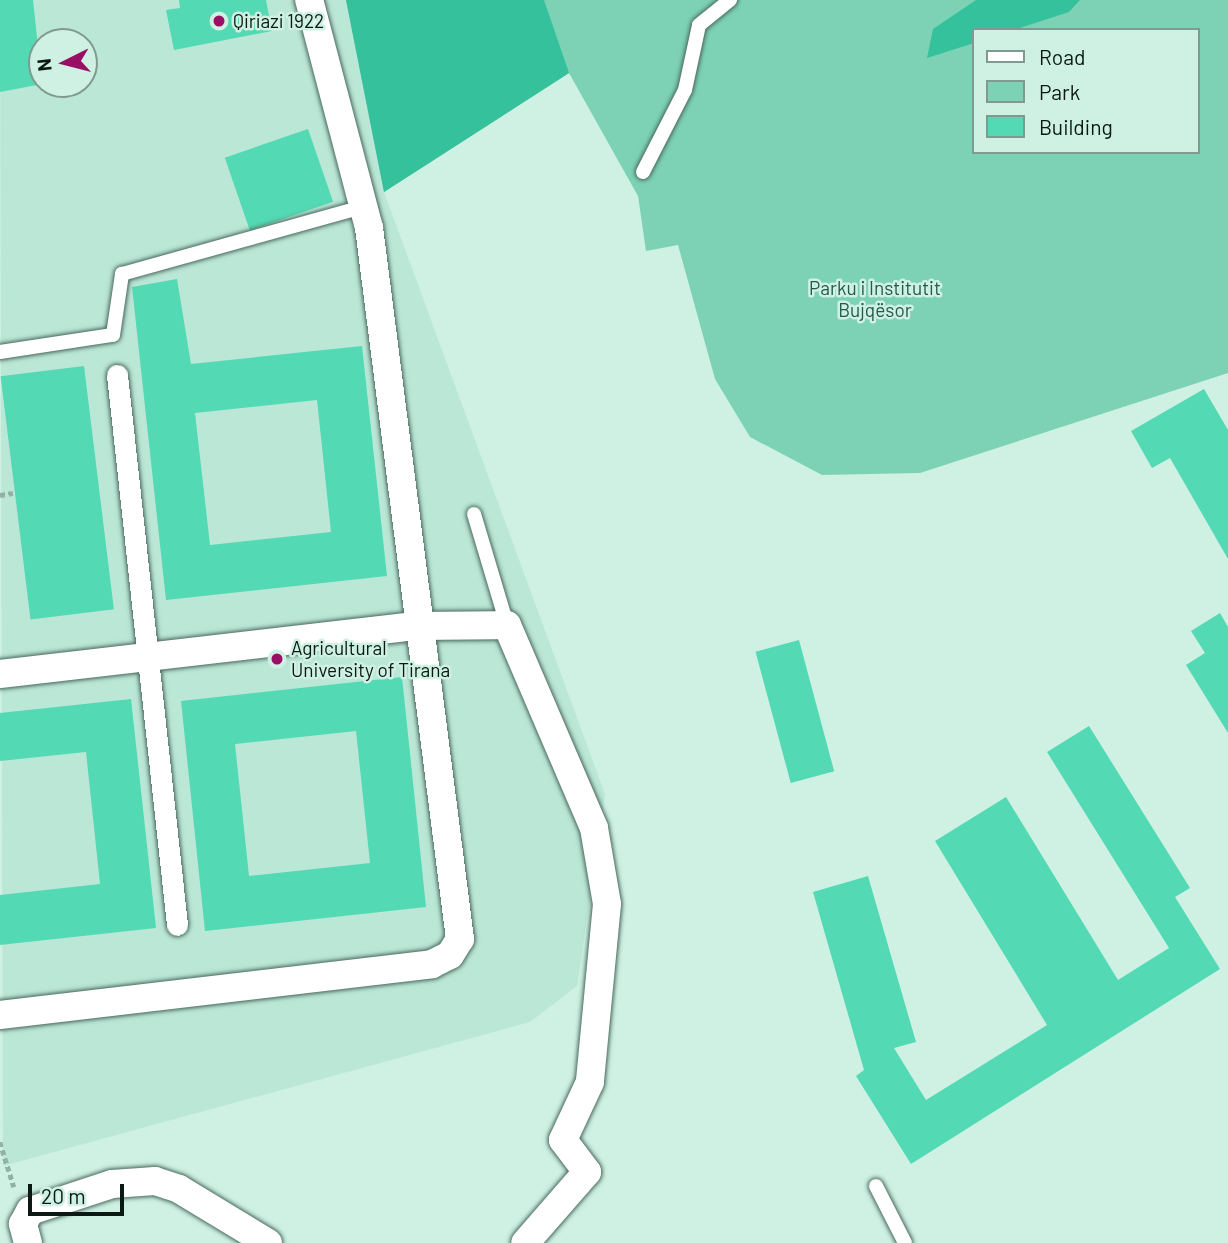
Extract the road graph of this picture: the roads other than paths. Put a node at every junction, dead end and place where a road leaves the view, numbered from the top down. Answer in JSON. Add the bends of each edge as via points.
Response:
{"nodes":[{"id":1,"x":309,"y":0,"type":"edge"},
{"id":2,"x":730,"y":0,"type":"edge"},
{"id":3,"x":643,"y":172,"type":"dead end"},
{"id":4,"x":362,"y":207,"type":"junction"},
{"id":5,"x":0,"y":352,"type":"edge"},
{"id":6,"x":117,"y":375,"type":"dead end"},
{"id":7,"x":474,"y":513,"type":"dead end"},
{"id":8,"x":507,"y":625,"type":"junction"},
{"id":9,"x":417,"y":626,"type":"junction"},
{"id":10,"x":149,"y":657,"type":"junction"},
{"id":11,"x":0,"y":674,"type":"edge"},
{"id":12,"x":177,"y":925,"type":"dead end"},
{"id":13,"x":0,"y":1015,"type":"edge"},
{"id":14,"x":876,"y":1186,"type":"dead end"},
{"id":15,"x":28,"y":1243,"type":"edge"},
{"id":16,"x":268,"y":1243,"type":"edge"},
{"id":17,"x":525,"y":1243,"type":"edge"},
{"id":18,"x":905,"y":1243,"type":"edge"}],
"edges":[{"from":1,"to":4,"type":"street"},
{"from":2,"to":3,"type":"lane","via":[[699,25],[685,90]]},
{"from":4,"to":5,"type":"lane","via":[[122,274],[113,335]]},
{"from":4,"to":9,"type":"street"},
{"from":6,"to":10,"type":"street"},
{"from":7,"to":8,"type":"lane"},
{"from":8,"to":9,"type":"street"},
{"from":8,"to":17,"type":"street","via":[[594,828],[607,916],[590,1082],[563,1140],[587,1172]]},
{"from":9,"to":10,"type":"street"},
{"from":9,"to":13,"type":"street","via":[[460,939],[450,955],[432,964]]},
{"from":10,"to":11,"type":"street"},
{"from":10,"to":12,"type":"street"},
{"from":14,"to":18,"type":"lane"},
{"from":15,"to":16,"type":"street","via":[[23,1224],[30,1211],[112,1184],[155,1181],[179,1188]]}]}
